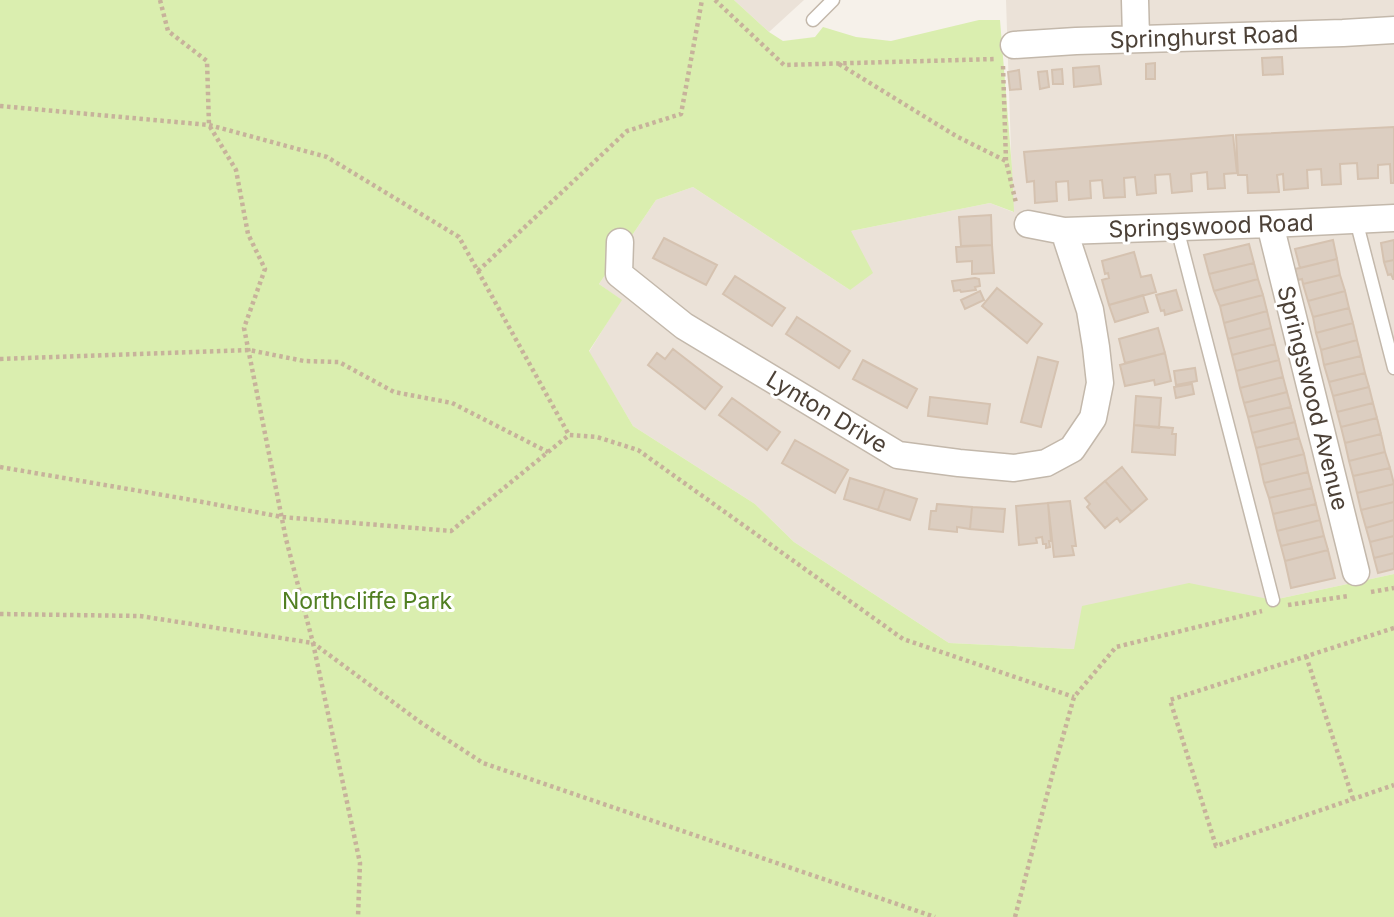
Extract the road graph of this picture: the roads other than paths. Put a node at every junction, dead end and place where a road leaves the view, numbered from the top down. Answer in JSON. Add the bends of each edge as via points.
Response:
{"nodes":[{"id":1,"x":834,"y":0,"type":"edge"},
{"id":2,"x":1135,"y":0,"type":"edge"},
{"id":3,"x":813,"y":20,"type":"dead end"},
{"id":4,"x":1394,"y":30,"type":"edge"},
{"id":5,"x":1136,"y":38,"type":"junction"},
{"id":6,"x":1014,"y":45,"type":"dead end"},
{"id":7,"x":1394,"y":218,"type":"edge"},
{"id":8,"x":1356,"y":220,"type":"junction"},
{"id":9,"x":1028,"y":224,"type":"road end"},
{"id":10,"x":1270,"y":225,"type":"junction"},
{"id":11,"x":1177,"y":228,"type":"junction"},
{"id":12,"x":1064,"y":231,"type":"junction"},
{"id":13,"x":620,"y":242,"type":"dead end"},
{"id":14,"x":1394,"y":368,"type":"edge"},
{"id":15,"x":1359,"y":587,"type":"road end"},
{"id":16,"x":1274,"y":604,"type":"road end"}],
"edges":[{"from":1,"to":3,"type":"lane"},
{"from":2,"to":5,"type":"street"},
{"from":4,"to":5,"type":"street","name":"Springhurst Road"},
{"from":5,"to":6,"type":"street","name":"Springhurst Road"},
{"from":7,"to":8,"type":"street","name":"Springswood Road"},
{"from":8,"to":10,"type":"street","name":"Springswood Road"},
{"from":8,"to":14,"type":"lane"},
{"from":9,"to":12,"type":"street","name":"Springswood Road"},
{"from":10,"to":11,"type":"street","name":"Springswood Road"},
{"from":10,"to":15,"type":"street","name":"Springswood Avenue"},
{"from":11,"to":12,"type":"street","name":"Springswood Road"},
{"from":11,"to":16,"type":"lane"},
{"from":12,"to":13,"type":"street","name":"Lynton Drive","via":[[1090,310],[1096,347],[1100,383],[1093,418],[1072,449],[1046,463],[1014,468],[898,455],[684,326],[619,274]]}]}
